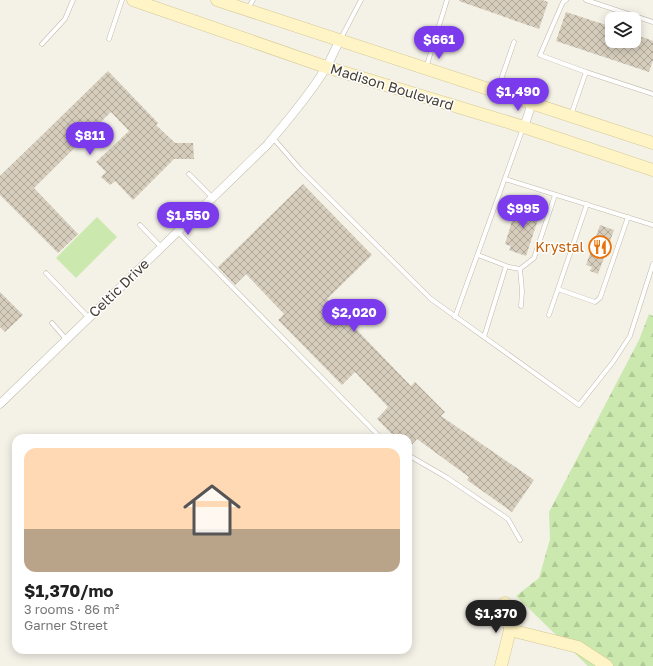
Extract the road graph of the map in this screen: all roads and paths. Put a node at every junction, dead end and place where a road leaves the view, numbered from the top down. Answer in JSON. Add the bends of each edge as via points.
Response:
{"nodes":[{"id":1,"x":72,"y":0,"type":"edge"},
{"id":2,"x":122,"y":0,"type":"edge"},
{"id":3,"x":133,"y":0,"type":"edge"},
{"id":4,"x":217,"y":0,"type":"edge"},
{"id":5,"x":361,"y":0,"type":"edge"},
{"id":6,"x":447,"y":0,"type":"edge"},
{"id":7,"x":566,"y":0,"type":"edge"},
{"id":8,"x":586,"y":0,"type":"edge"},
{"id":9,"x":250,"y":5,"type":"edge"},
{"id":10,"x":653,"y":22,"type":"edge"},
{"id":11,"x":109,"y":39,"type":"dead end"},
{"id":12,"x":340,"y":40,"type":"junction"},
{"id":13,"x":514,"y":42,"type":"dead end"},
{"id":14,"x":42,"y":44,"type":"dead end"},
{"id":15,"x":326,"y":66,"type":"junction"},
{"id":16,"x":426,"y":68,"type":"junction"},
{"id":17,"x":586,"y":72,"type":"junction"},
{"id":18,"x":496,"y":91,"type":"junction"},
{"id":19,"x":653,"y":94,"type":"edge"},
{"id":20,"x":532,"y":103,"type":"junction"},
{"id":21,"x":571,"y":115,"type":"junction"},
{"id":22,"x":524,"y":127,"type":"junction"},
{"id":23,"x":273,"y":138,"type":"junction"},
{"id":24,"x":653,"y":143,"type":"edge"},
{"id":25,"x":653,"y":170,"type":"edge"},
{"id":26,"x":189,"y":174,"type":"dead end"},
{"id":27,"x":505,"y":179,"type":"junction"},
{"id":28,"x":556,"y":195,"type":"junction"},
{"id":29,"x":213,"y":198,"type":"junction"},
{"id":30,"x":587,"y":204,"type":"junction"},
{"id":31,"x":628,"y":217,"type":"junction"},
{"id":32,"x":140,"y":225,"type":"dead end"},
{"id":33,"x":653,"y":225,"type":"edge"},
{"id":34,"x":177,"y":232,"type":"junction"},
{"id":35,"x":161,"y":247,"type":"junction"},
{"id":36,"x":478,"y":255,"type":"junction"},
{"id":37,"x":653,"y":264,"type":"edge"},
{"id":38,"x":506,"y":266,"type":"junction"},
{"id":39,"x":520,"y":269,"type":"junction"},
{"id":40,"x":46,"y":273,"type":"dead end"},
{"id":41,"x":558,"y":289,"type":"junction"},
{"id":42,"x":521,"y":306,"type":"dead end"},
{"id":43,"x":549,"y":315,"type":"dead end"},
{"id":44,"x":455,"y":317,"type":"junction"},
{"id":45,"x":89,"y":318,"type":"junction"},
{"id":46,"x":52,"y":323,"type":"dead end"},
{"id":47,"x":484,"y":337,"type":"junction"},
{"id":48,"x":66,"y":339,"type":"junction"},
{"id":49,"x":0,"y":404,"type":"edge"},
{"id":50,"x":377,"y":434,"type":"edge"},
{"id":51,"x":412,"y":457,"type":"edge"},
{"id":52,"x":520,"y":540,"type":"dead end"},
{"id":53,"x":505,"y":603,"type":"dead end"},
{"id":54,"x":510,"y":630,"type":"junction"},
{"id":55,"x":501,"y":666,"type":"edge"},
{"id":56,"x":607,"y":666,"type":"edge"}],
"edges":[{"from":1,"to":14,"type":"lane","via":[[66,19]]},
{"from":2,"to":11,"type":"lane"},
{"from":3,"to":15,"type":"main road","name":"Madison Boulevard"},
{"from":4,"to":9,"type":"main road","name":"Madison Boulevard"},
{"from":5,"to":12,"type":"lane"},
{"from":6,"to":16,"type":"lane"},
{"from":7,"to":17,"type":"lane","via":[[540,55]]},
{"from":8,"to":10,"type":"lane"},
{"from":9,"to":12,"type":"main road","name":"Madison Boulevard"},
{"from":12,"to":15,"type":"street","name":"Celtic Drive"},
{"from":12,"to":16,"type":"main road","name":"Madison Boulevard"},
{"from":13,"to":18,"type":"lane"},
{"from":15,"to":22,"type":"main road","name":"Madison Boulevard"},
{"from":15,"to":23,"type":"street","name":"Celtic Drive"},
{"from":16,"to":18,"type":"main road","name":"Madison Boulevard"},
{"from":17,"to":19,"type":"lane"},
{"from":17,"to":21,"type":"lane"},
{"from":18,"to":20,"type":"main road","name":"Madison Boulevard"},
{"from":20,"to":21,"type":"main road","name":"Madison Boulevard"},
{"from":20,"to":22,"type":"street"},
{"from":21,"to":24,"type":"main road","name":"Madison Boulevard"},
{"from":22,"to":25,"type":"main road","name":"Madison Boulevard"},
{"from":22,"to":27,"type":"lane"},
{"from":23,"to":29,"type":"street","name":"Celtic Drive"},
{"from":23,"to":44,"type":"lane","via":[[382,251],[431,299]]},
{"from":26,"to":29,"type":"lane"},
{"from":27,"to":28,"type":"lane"},
{"from":27,"to":36,"type":"lane"},
{"from":28,"to":30,"type":"lane"},
{"from":28,"to":39,"type":"lane","via":[[534,258]]},
{"from":29,"to":34,"type":"street","name":"Celtic Drive"},
{"from":30,"to":31,"type":"lane"},
{"from":30,"to":41,"type":"lane"},
{"from":31,"to":33,"type":"lane"},
{"from":31,"to":41,"type":"lane","via":[[600,298],[594,302]]},
{"from":32,"to":35,"type":"lane"},
{"from":34,"to":35,"type":"street","name":"Celtic Drive"},
{"from":34,"to":50,"type":"lane"},
{"from":35,"to":45,"type":"street","name":"Celtic Drive"},
{"from":36,"to":38,"type":"lane"},
{"from":36,"to":44,"type":"lane"},
{"from":37,"to":47,"type":"lane","via":[[630,336],[580,405]]},
{"from":38,"to":39,"type":"lane"},
{"from":38,"to":47,"type":"lane"},
{"from":39,"to":42,"type":"lane"},
{"from":40,"to":45,"type":"lane"},
{"from":41,"to":43,"type":"lane"},
{"from":44,"to":47,"type":"lane"},
{"from":45,"to":48,"type":"street","name":"Celtic Drive"},
{"from":46,"to":48,"type":"lane"},
{"from":48,"to":49,"type":"street","name":"Celtic Drive"},
{"from":51,"to":52,"type":"lane","via":[[508,519]]},
{"from":53,"to":54,"type":"main road"},
{"from":54,"to":55,"type":"main road"},
{"from":54,"to":56,"type":"main road","via":[[578,648]]}]}
